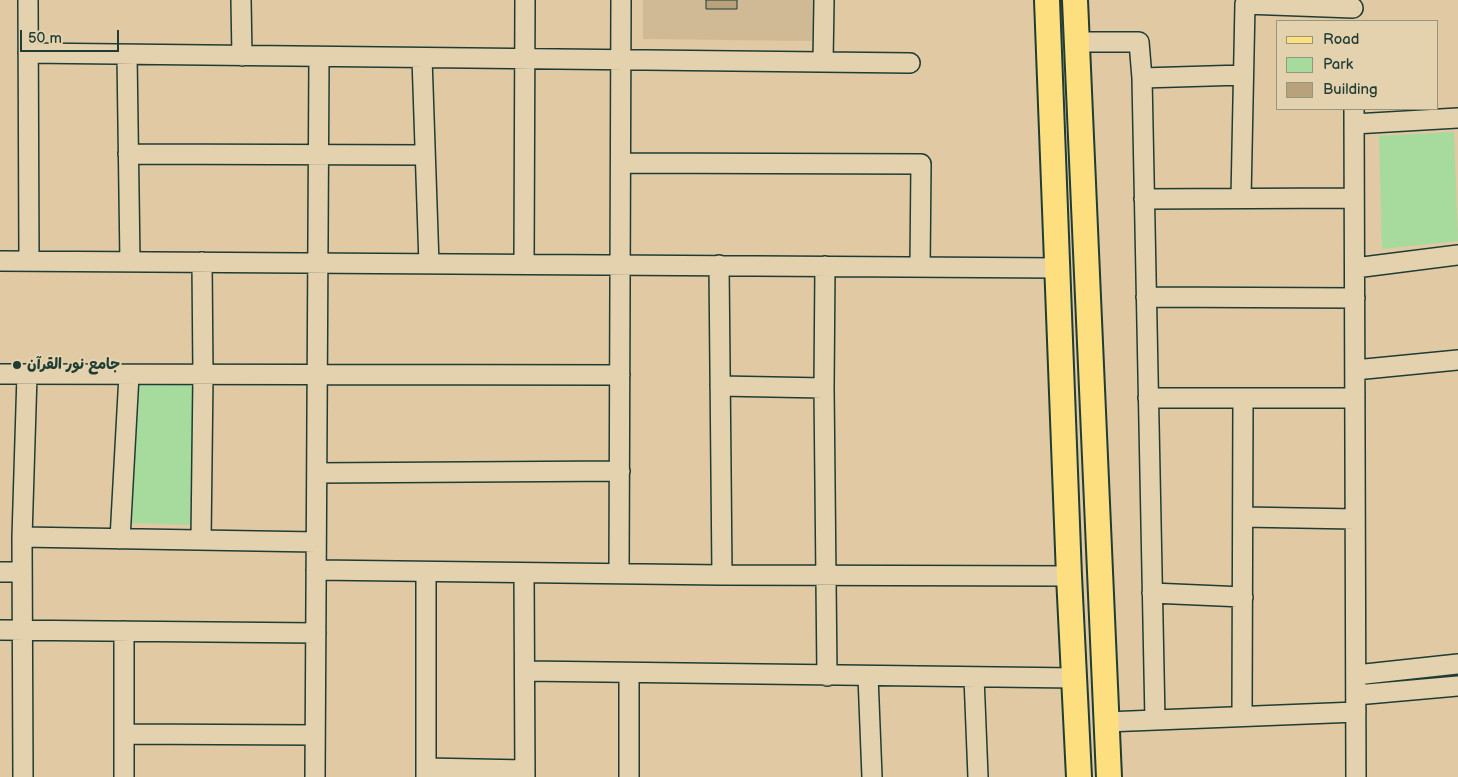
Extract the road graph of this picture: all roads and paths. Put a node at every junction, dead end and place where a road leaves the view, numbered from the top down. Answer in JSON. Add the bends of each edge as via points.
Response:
{"nodes":[{"id":1,"x":28,"y":0,"type":"edge"},
{"id":2,"x":241,"y":0,"type":"edge"},
{"id":3,"x":525,"y":0,"type":"edge"},
{"id":4,"x":621,"y":0,"type":"edge"},
{"id":5,"x":824,"y":0,"type":"edge"},
{"id":6,"x":1047,"y":0,"type":"edge"},
{"id":7,"x":1075,"y":0,"type":"edge"},
{"id":8,"x":1354,"y":10,"type":"edge"},
{"id":9,"x":1077,"y":42,"type":"junction"},
{"id":10,"x":28,"y":53,"type":"junction"},
{"id":11,"x":127,"y":55,"type":"junction"},
{"id":12,"x":242,"y":56,"type":"junction"},
{"id":13,"x":319,"y":57,"type":"junction"},
{"id":14,"x":422,"y":58,"type":"junction"},
{"id":15,"x":525,"y":59,"type":"junction"},
{"id":16,"x":621,"y":60,"type":"junction"},
{"id":17,"x":823,"y":62,"type":"junction"},
{"id":18,"x":910,"y":63,"type":"dead end"},
{"id":19,"x":1243,"y":75,"type":"junction"},
{"id":20,"x":1142,"y":78,"type":"junction"},
{"id":21,"x":1354,"y":117,"type":"edge"},
{"id":22,"x":1458,"y":118,"type":"edge"},
{"id":23,"x":128,"y":154,"type":"junction"},
{"id":24,"x":319,"y":154,"type":"junction"},
{"id":25,"x":425,"y":155,"type":"junction"},
{"id":26,"x":621,"y":163,"type":"junction"},
{"id":27,"x":1240,"y":198,"type":"junction"},
{"id":28,"x":1354,"y":198,"type":"junction"},
{"id":29,"x":1144,"y":199,"type":"junction"},
{"id":30,"x":1458,"y":255,"type":"edge"},
{"id":31,"x":0,"y":261,"type":"edge"},
{"id":32,"x":29,"y":261,"type":"junction"},
{"id":33,"x":130,"y":262,"type":"junction"},
{"id":34,"x":202,"y":262,"type":"junction"},
{"id":35,"x":318,"y":263,"type":"junction"},
{"id":36,"x":429,"y":264,"type":"junction"},
{"id":37,"x":524,"y":264,"type":"junction"},
{"id":38,"x":620,"y":265,"type":"junction"},
{"id":39,"x":719,"y":265,"type":"junction"},
{"id":40,"x":824,"y":266,"type":"junction"},
{"id":41,"x":920,"y":267,"type":"junction"},
{"id":42,"x":1058,"y":268,"type":"junction"},
{"id":43,"x":1355,"y":268,"type":"junction"},
{"id":44,"x":1146,"y":297,"type":"junction"},
{"id":45,"x":1355,"y":298,"type":"junction"},
{"id":46,"x":1091,"y":355,"type":"junction"},
{"id":47,"x":1061,"y":356,"type":"junction"},
{"id":48,"x":1458,"y":360,"type":"edge"},
{"id":49,"x":1355,"y":370,"type":"junction"},
{"id":50,"x":0,"y":374,"type":"edge"},
{"id":51,"x":27,"y":375,"type":"junction"},
{"id":52,"x":129,"y":375,"type":"junction"},
{"id":53,"x":317,"y":375,"type":"junction"},
{"id":54,"x":203,"y":376,"type":"junction"},
{"id":55,"x":620,"y":376,"type":"junction"},
{"id":56,"x":720,"y":386,"type":"junction"},
{"id":57,"x":824,"y":388,"type":"junction"},
{"id":58,"x":1148,"y":398,"type":"junction"},
{"id":59,"x":1243,"y":398,"type":"junction"},
{"id":60,"x":1355,"y":398,"type":"junction"},
{"id":61,"x":620,"y":471,"type":"junction"},
{"id":62,"x":317,"y":473,"type":"junction"},
{"id":63,"x":1243,"y":517,"type":"junction"},
{"id":64,"x":1355,"y":519,"type":"junction"},
{"id":65,"x":22,"y":537,"type":"junction"},
{"id":66,"x":120,"y":539,"type":"junction"},
{"id":67,"x":201,"y":540,"type":"junction"},
{"id":68,"x":316,"y":542,"type":"junction"},
{"id":69,"x":316,"y":570,"type":"junction"},
{"id":70,"x":0,"y":572,"type":"edge"},
{"id":71,"x":22,"y":572,"type":"junction"},
{"id":72,"x":426,"y":572,"type":"junction"},
{"id":73,"x":524,"y":573,"type":"junction"},
{"id":74,"x":620,"y":573,"type":"junction"},
{"id":75,"x":722,"y":575,"type":"junction"},
{"id":76,"x":827,"y":576,"type":"junction"},
{"id":77,"x":1068,"y":576,"type":"junction"},
{"id":78,"x":1152,"y":593,"type":"junction"},
{"id":79,"x":1243,"y":597,"type":"junction"},
{"id":80,"x":0,"y":630,"type":"edge"},
{"id":81,"x":22,"y":630,"type":"junction"},
{"id":82,"x":124,"y":631,"type":"junction"},
{"id":83,"x":316,"y":633,"type":"junction"},
{"id":84,"x":1458,"y":664,"type":"edge"},
{"id":85,"x":526,"y":672,"type":"junction"},
{"id":86,"x":629,"y":673,"type":"junction"},
{"id":87,"x":1356,"y":675,"type":"junction"},
{"id":88,"x":827,"y":676,"type":"junction"},
{"id":89,"x":868,"y":676,"type":"junction"},
{"id":90,"x":974,"y":676,"type":"junction"},
{"id":91,"x":1074,"y":678,"type":"junction"},
{"id":92,"x":1458,"y":686,"type":"edge"},
{"id":93,"x":1356,"y":704,"type":"junction"},
{"id":94,"x":1242,"y":716,"type":"junction"},
{"id":95,"x":1155,"y":720,"type":"junction"},
{"id":96,"x":1106,"y":722,"type":"junction"},
{"id":97,"x":124,"y":734,"type":"junction"},
{"id":98,"x":315,"y":735,"type":"junction"},
{"id":99,"x":426,"y":772,"type":"edge"},
{"id":100,"x":525,"y":774,"type":"edge"},
{"id":101,"x":23,"y":777,"type":"edge"},
{"id":102,"x":124,"y":777,"type":"edge"},
{"id":103,"x":315,"y":777,"type":"edge"},
{"id":104,"x":629,"y":777,"type":"edge"},
{"id":105,"x":872,"y":777,"type":"edge"},
{"id":106,"x":978,"y":777,"type":"edge"},
{"id":107,"x":1078,"y":777,"type":"edge"},
{"id":108,"x":1109,"y":777,"type":"edge"},
{"id":109,"x":1356,"y":777,"type":"edge"}],
"edges":[{"from":1,"to":10,"type":"street"},
{"from":2,"to":12,"type":"street"},
{"from":3,"to":15,"type":"street"},
{"from":4,"to":16,"type":"street"},
{"from":5,"to":17,"type":"street"},
{"from":6,"to":42,"type":"main road"},
{"from":7,"to":9,"type":"main road"},
{"from":8,"to":19,"type":"street","via":[[1245,4]]},
{"from":9,"to":20,"type":"street","via":[[1140,42]]},
{"from":9,"to":46,"type":"main road"},
{"from":10,"to":11,"type":"street"},
{"from":10,"to":32,"type":"street"},
{"from":11,"to":12,"type":"street"},
{"from":11,"to":23,"type":"street"},
{"from":12,"to":13,"type":"street"},
{"from":13,"to":14,"type":"street"},
{"from":13,"to":24,"type":"street"},
{"from":14,"to":15,"type":"street"},
{"from":14,"to":25,"type":"street"},
{"from":15,"to":16,"type":"street"},
{"from":15,"to":37,"type":"street"},
{"from":16,"to":17,"type":"street"},
{"from":16,"to":26,"type":"street"},
{"from":17,"to":18,"type":"street"},
{"from":19,"to":20,"type":"street"},
{"from":19,"to":27,"type":"street"},
{"from":20,"to":29,"type":"street"},
{"from":21,"to":22,"type":"street"},
{"from":21,"to":28,"type":"street"},
{"from":23,"to":24,"type":"street"},
{"from":23,"to":33,"type":"street"},
{"from":24,"to":25,"type":"street"},
{"from":24,"to":35,"type":"street"},
{"from":25,"to":36,"type":"street"},
{"from":26,"to":38,"type":"street"},
{"from":26,"to":41,"type":"street","via":[[921,164]]},
{"from":27,"to":28,"type":"street"},
{"from":27,"to":29,"type":"street"},
{"from":28,"to":43,"type":"street"},
{"from":29,"to":44,"type":"street"},
{"from":30,"to":43,"type":"street"},
{"from":31,"to":32,"type":"street"},
{"from":32,"to":33,"type":"street"},
{"from":33,"to":34,"type":"street"},
{"from":34,"to":35,"type":"street"},
{"from":34,"to":54,"type":"street"},
{"from":35,"to":36,"type":"street"},
{"from":35,"to":53,"type":"street"},
{"from":36,"to":37,"type":"street"},
{"from":37,"to":38,"type":"street"},
{"from":38,"to":39,"type":"street"},
{"from":38,"to":55,"type":"street"},
{"from":39,"to":40,"type":"street"},
{"from":39,"to":56,"type":"street"},
{"from":40,"to":41,"type":"street"},
{"from":40,"to":57,"type":"street"},
{"from":41,"to":42,"type":"street"},
{"from":42,"to":47,"type":"main road"},
{"from":43,"to":45,"type":"street"},
{"from":44,"to":45,"type":"street"},
{"from":44,"to":58,"type":"street"},
{"from":45,"to":49,"type":"street"},
{"from":46,"to":47,"type":"main road"},
{"from":46,"to":96,"type":"main road"},
{"from":47,"to":77,"type":"main road"},
{"from":48,"to":49,"type":"street"},
{"from":49,"to":60,"type":"street"},
{"from":50,"to":51,"type":"street"},
{"from":51,"to":52,"type":"street"},
{"from":51,"to":65,"type":"street"},
{"from":52,"to":54,"type":"street"},
{"from":52,"to":66,"type":"street"},
{"from":53,"to":54,"type":"street"},
{"from":53,"to":55,"type":"street"},
{"from":53,"to":62,"type":"street"},
{"from":54,"to":67,"type":"street"},
{"from":55,"to":61,"type":"street"},
{"from":56,"to":57,"type":"street"},
{"from":56,"to":75,"type":"street"},
{"from":57,"to":76,"type":"street"},
{"from":58,"to":59,"type":"street"},
{"from":58,"to":78,"type":"street"},
{"from":59,"to":60,"type":"street"},
{"from":59,"to":63,"type":"street"},
{"from":60,"to":64,"type":"street"},
{"from":61,"to":62,"type":"street"},
{"from":61,"to":74,"type":"street"},
{"from":62,"to":68,"type":"street"},
{"from":63,"to":64,"type":"street"},
{"from":63,"to":79,"type":"street"},
{"from":64,"to":87,"type":"street"},
{"from":65,"to":66,"type":"street"},
{"from":65,"to":71,"type":"street"},
{"from":66,"to":67,"type":"street"},
{"from":67,"to":68,"type":"street"},
{"from":68,"to":69,"type":"street"},
{"from":69,"to":72,"type":"street"},
{"from":69,"to":83,"type":"street"},
{"from":70,"to":71,"type":"street"},
{"from":71,"to":81,"type":"street"},
{"from":72,"to":73,"type":"street"},
{"from":72,"to":99,"type":"street"},
{"from":73,"to":74,"type":"street"},
{"from":73,"to":85,"type":"street"},
{"from":74,"to":75,"type":"street"},
{"from":75,"to":76,"type":"street"},
{"from":76,"to":77,"type":"street"},
{"from":76,"to":88,"type":"street"},
{"from":77,"to":91,"type":"main road"},
{"from":78,"to":79,"type":"street"},
{"from":78,"to":95,"type":"street"},
{"from":79,"to":94,"type":"street"},
{"from":80,"to":81,"type":"street"},
{"from":81,"to":82,"type":"street"},
{"from":81,"to":101,"type":"street"},
{"from":82,"to":83,"type":"street"},
{"from":82,"to":97,"type":"street"},
{"from":83,"to":98,"type":"street"},
{"from":84,"to":87,"type":"street"},
{"from":85,"to":86,"type":"street"},
{"from":85,"to":100,"type":"street"},
{"from":86,"to":88,"type":"street"},
{"from":86,"to":104,"type":"street"},
{"from":87,"to":93,"type":"street"},
{"from":88,"to":89,"type":"street"},
{"from":89,"to":90,"type":"street"},
{"from":89,"to":105,"type":"street"},
{"from":90,"to":91,"type":"street"},
{"from":90,"to":106,"type":"street"},
{"from":91,"to":107,"type":"main road"},
{"from":92,"to":93,"type":"street"},
{"from":93,"to":94,"type":"street"},
{"from":93,"to":109,"type":"street"},
{"from":94,"to":95,"type":"street"},
{"from":95,"to":96,"type":"street"},
{"from":96,"to":108,"type":"main road"},
{"from":97,"to":98,"type":"street"},
{"from":97,"to":102,"type":"street"},
{"from":98,"to":103,"type":"street"},
{"from":99,"to":100,"type":"street"}]}
